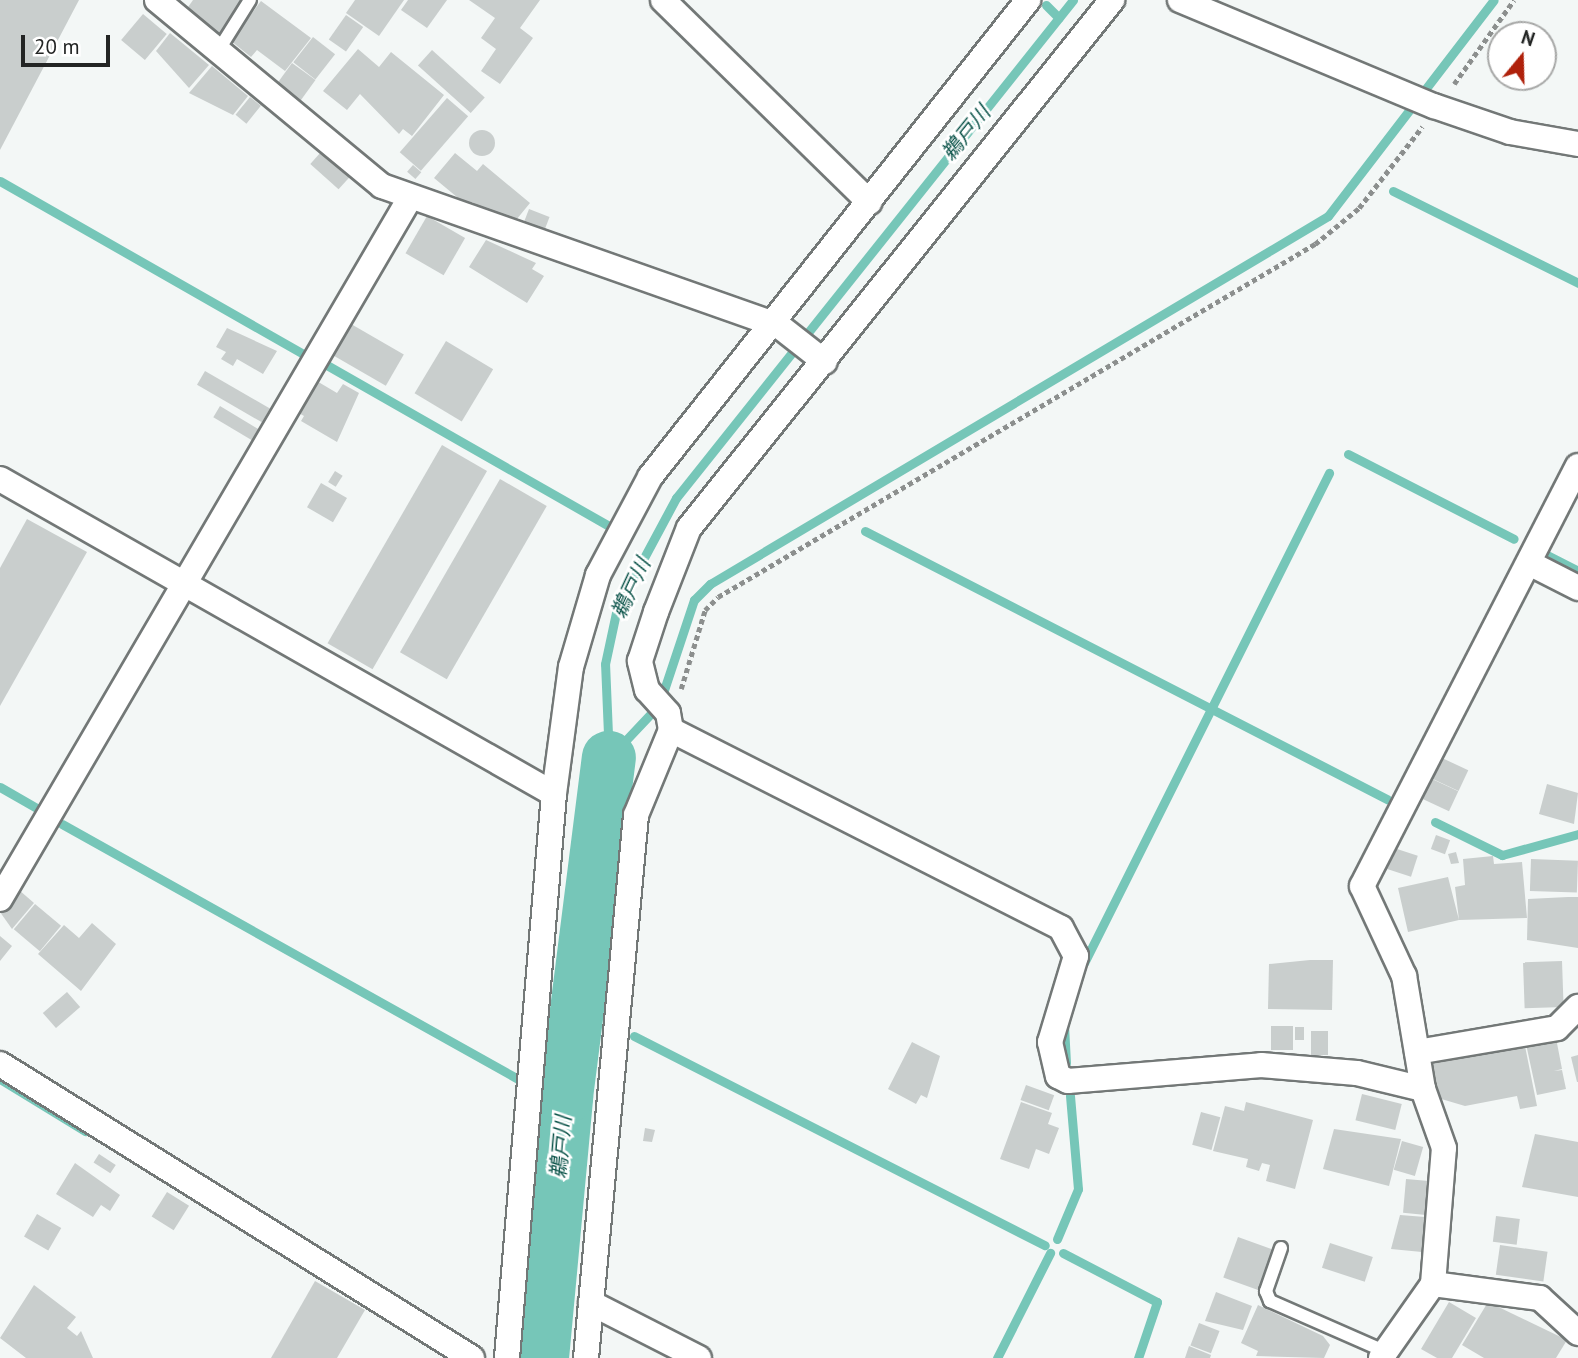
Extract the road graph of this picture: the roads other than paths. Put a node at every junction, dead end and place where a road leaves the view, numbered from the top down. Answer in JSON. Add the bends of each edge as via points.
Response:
{"nodes":[{"id":1,"x":157,"y":0,"type":"edge"},
{"id":2,"x":250,"y":0,"type":"edge"},
{"id":3,"x":663,"y":0,"type":"edge"},
{"id":4,"x":1028,"y":0,"type":"edge"},
{"id":5,"x":1112,"y":0,"type":"edge"},
{"id":6,"x":1180,"y":0,"type":"edge"},
{"id":7,"x":218,"y":51,"type":"junction"},
{"id":8,"x":1578,"y":144,"type":"edge"},
{"id":9,"x":410,"y":198,"type":"junction"},
{"id":10,"x":869,"y":202,"type":"junction"},
{"id":11,"x":776,"y":325,"type":"junction"},
{"id":12,"x":825,"y":362,"type":"junction"},
{"id":13,"x":1578,"y":466,"type":"edge"},
{"id":14,"x":0,"y":479,"type":"edge"},
{"id":15,"x":1529,"y":563,"type":"junction"},
{"id":16,"x":185,"y":584,"type":"junction"},
{"id":17,"x":1578,"y":588,"type":"edge"},
{"id":18,"x":670,"y":721,"type":"junction"},
{"id":19,"x":554,"y":793,"type":"junction"},
{"id":20,"x":0,"y":899,"type":"edge"},
{"id":21,"x":1578,"y":1007,"type":"edge"},
{"id":22,"x":1418,"y":1052,"type":"junction"},
{"id":23,"x":0,"y":1064,"type":"edge"},
{"id":24,"x":1423,"y":1089,"type":"junction"},
{"id":25,"x":1281,"y":1248,"type":"dead end"},
{"id":26,"x":1433,"y":1284,"type":"junction"},
{"id":27,"x":591,"y":1304,"type":"junction"},
{"id":28,"x":1578,"y":1333,"type":"edge"},
{"id":29,"x":1383,"y":1355,"type":"edge"},
{"id":30,"x":472,"y":1358,"type":"edge"},
{"id":31,"x":507,"y":1358,"type":"edge"},
{"id":32,"x":586,"y":1358,"type":"edge"},
{"id":33,"x":699,"y":1358,"type":"edge"}],
"edges":[{"from":1,"to":7,"type":"street"},
{"from":2,"to":7,"type":"lane"},
{"from":3,"to":10,"type":"street"},
{"from":4,"to":10,"type":"street"},
{"from":5,"to":12,"type":"street"},
{"from":6,"to":8,"type":"street","via":[[1436,106],[1510,132]]},
{"from":7,"to":9,"type":"street","via":[[382,186]]},
{"from":9,"to":11,"type":"street"},
{"from":9,"to":16,"type":"street"},
{"from":10,"to":11,"type":"street"},
{"from":11,"to":12,"type":"street"},
{"from":11,"to":19,"type":"street","via":[[650,477],[604,563],[571,667]]},
{"from":12,"to":18,"type":"street","via":[[689,528],[639,661],[647,690]]},
{"from":13,"to":15,"type":"street"},
{"from":14,"to":16,"type":"street"},
{"from":15,"to":17,"type":"street"},
{"from":15,"to":22,"type":"street","via":[[1362,886],[1405,976]]},
{"from":16,"to":19,"type":"street"},
{"from":16,"to":20,"type":"street"},
{"from":18,"to":24,"type":"street","via":[[1061,928],[1076,956],[1050,1042],[1058,1076],[1068,1081],[1261,1065],[1357,1073]]},
{"from":18,"to":27,"type":"street","via":[[636,815]]},
{"from":19,"to":31,"type":"street"},
{"from":21,"to":22,"type":"street","via":[[1557,1028]]},
{"from":22,"to":24,"type":"street"},
{"from":23,"to":30,"type":"street"},
{"from":24,"to":26,"type":"street","via":[[1444,1148]]},
{"from":25,"to":29,"type":"lane","via":[[1266,1291],[1270,1301]]},
{"from":26,"to":28,"type":"street","via":[[1540,1298]]},
{"from":26,"to":29,"type":"street"},
{"from":27,"to":32,"type":"street"},
{"from":27,"to":33,"type":"street"}]}
